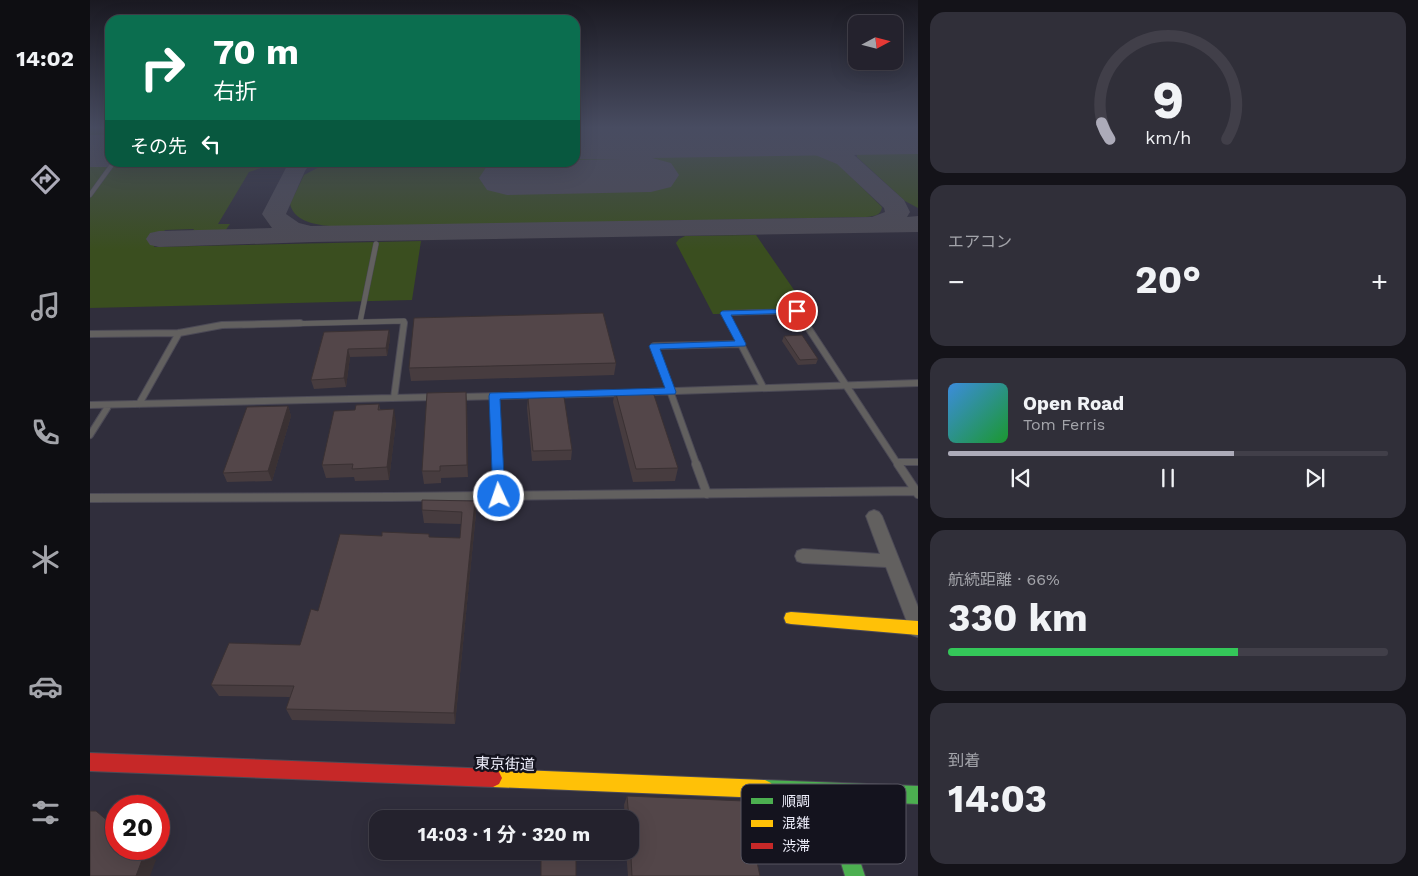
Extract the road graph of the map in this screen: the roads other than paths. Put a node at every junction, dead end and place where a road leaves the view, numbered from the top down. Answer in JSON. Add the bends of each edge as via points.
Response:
{"nodes":[{"id":1,"x":109,"y":168,"type":"edge"},
{"id":2,"x":91,"y":192,"type":"edge"},
{"id":3,"x":376,"y":244,"type":"dead end"},
{"id":4,"x":360,"y":322,"type":"junction"},
{"id":5,"x":179,"y":333,"type":"junction"},
{"id":6,"x":90,"y":334,"type":"edge"},
{"id":7,"x":741,"y":344,"type":"junction"},
{"id":8,"x":918,"y":383,"type":"edge"},
{"id":9,"x":846,"y":385,"type":"junction"},
{"id":10,"x":763,"y":387,"type":"junction"},
{"id":11,"x":632,"y":392,"type":"edge"},
{"id":12,"x":642,"y":392,"type":"edge"},
{"id":13,"x":671,"y":392,"type":"junction"},
{"id":14,"x":494,"y":396,"type":"junction"},
{"id":15,"x":444,"y":397,"type":"edge"},
{"id":16,"x":454,"y":397,"type":"edge"},
{"id":17,"x":394,"y":398,"type":"junction"},
{"id":18,"x":139,"y":404,"type":"junction"},
{"id":19,"x":90,"y":405,"type":"edge"},
{"id":20,"x":109,"y":405,"type":"junction"},
{"id":21,"x":90,"y":435,"type":"edge"},
{"id":22,"x":898,"y":462,"type":"junction"},
{"id":23,"x":918,"y":462,"type":"edge"},
{"id":24,"x":917,"y":493,"type":"edge"},
{"id":25,"x":707,"y":494,"type":"junction"},
{"id":26,"x":499,"y":496,"type":"junction"},
{"id":27,"x":90,"y":498,"type":"edge"},
{"id":28,"x":874,"y":516,"type":"dead end"},
{"id":29,"x":803,"y":556,"type":"dead end"},
{"id":30,"x":892,"y":561,"type":"junction"},
{"id":31,"x":791,"y":618,"type":"dead end"},
{"id":32,"x":918,"y":628,"type":"edge"},
{"id":33,"x":90,"y":762,"type":"edge"},
{"id":34,"x":741,"y":788,"type":"edge"},
{"id":35,"x":851,"y":864,"type":"edge"},
{"id":36,"x":855,"y":876,"type":"edge"}],
"edges":[{"from":1,"to":2,"type":"lane"},
{"from":3,"to":4,"type":"lane"},
{"from":4,"to":5,"type":"lane","via":[[222,325]]},
{"from":4,"to":17,"type":"lane","via":[[404,321]]},
{"from":5,"to":6,"type":"lane"},
{"from":5,"to":18,"type":"lane"},
{"from":7,"to":9,"type":"lane","via":[[725,313],[797,311]]},
{"from":7,"to":10,"type":"lane"},
{"from":7,"to":13,"type":"lane","via":[[654,346]]},
{"from":8,"to":9,"type":"lane"},
{"from":9,"to":10,"type":"lane"},
{"from":9,"to":22,"type":"lane"},
{"from":10,"to":13,"type":"lane"},
{"from":11,"to":14,"type":"lane"},
{"from":12,"to":13,"type":"lane"},
{"from":13,"to":25,"type":"lane"},
{"from":14,"to":16,"type":"lane"},
{"from":14,"to":26,"type":"lane"},
{"from":15,"to":17,"type":"lane"},
{"from":17,"to":18,"type":"lane"},
{"from":18,"to":20,"type":"lane"},
{"from":19,"to":20,"type":"lane"},
{"from":20,"to":21,"type":"lane"},
{"from":22,"to":23,"type":"lane"},
{"from":22,"to":24,"type":"lane"},
{"from":24,"to":25,"type":"lane"},
{"from":25,"to":26,"type":"lane"},
{"from":26,"to":27,"type":"lane"},
{"from":28,"to":30,"type":"street"},
{"from":29,"to":30,"type":"street"},
{"from":30,"to":32,"type":"street"},
{"from":31,"to":32,"type":"main road"},
{"from":33,"to":34,"type":"main road","name":"東京街道"},
{"from":35,"to":36,"type":"main road"}]}
